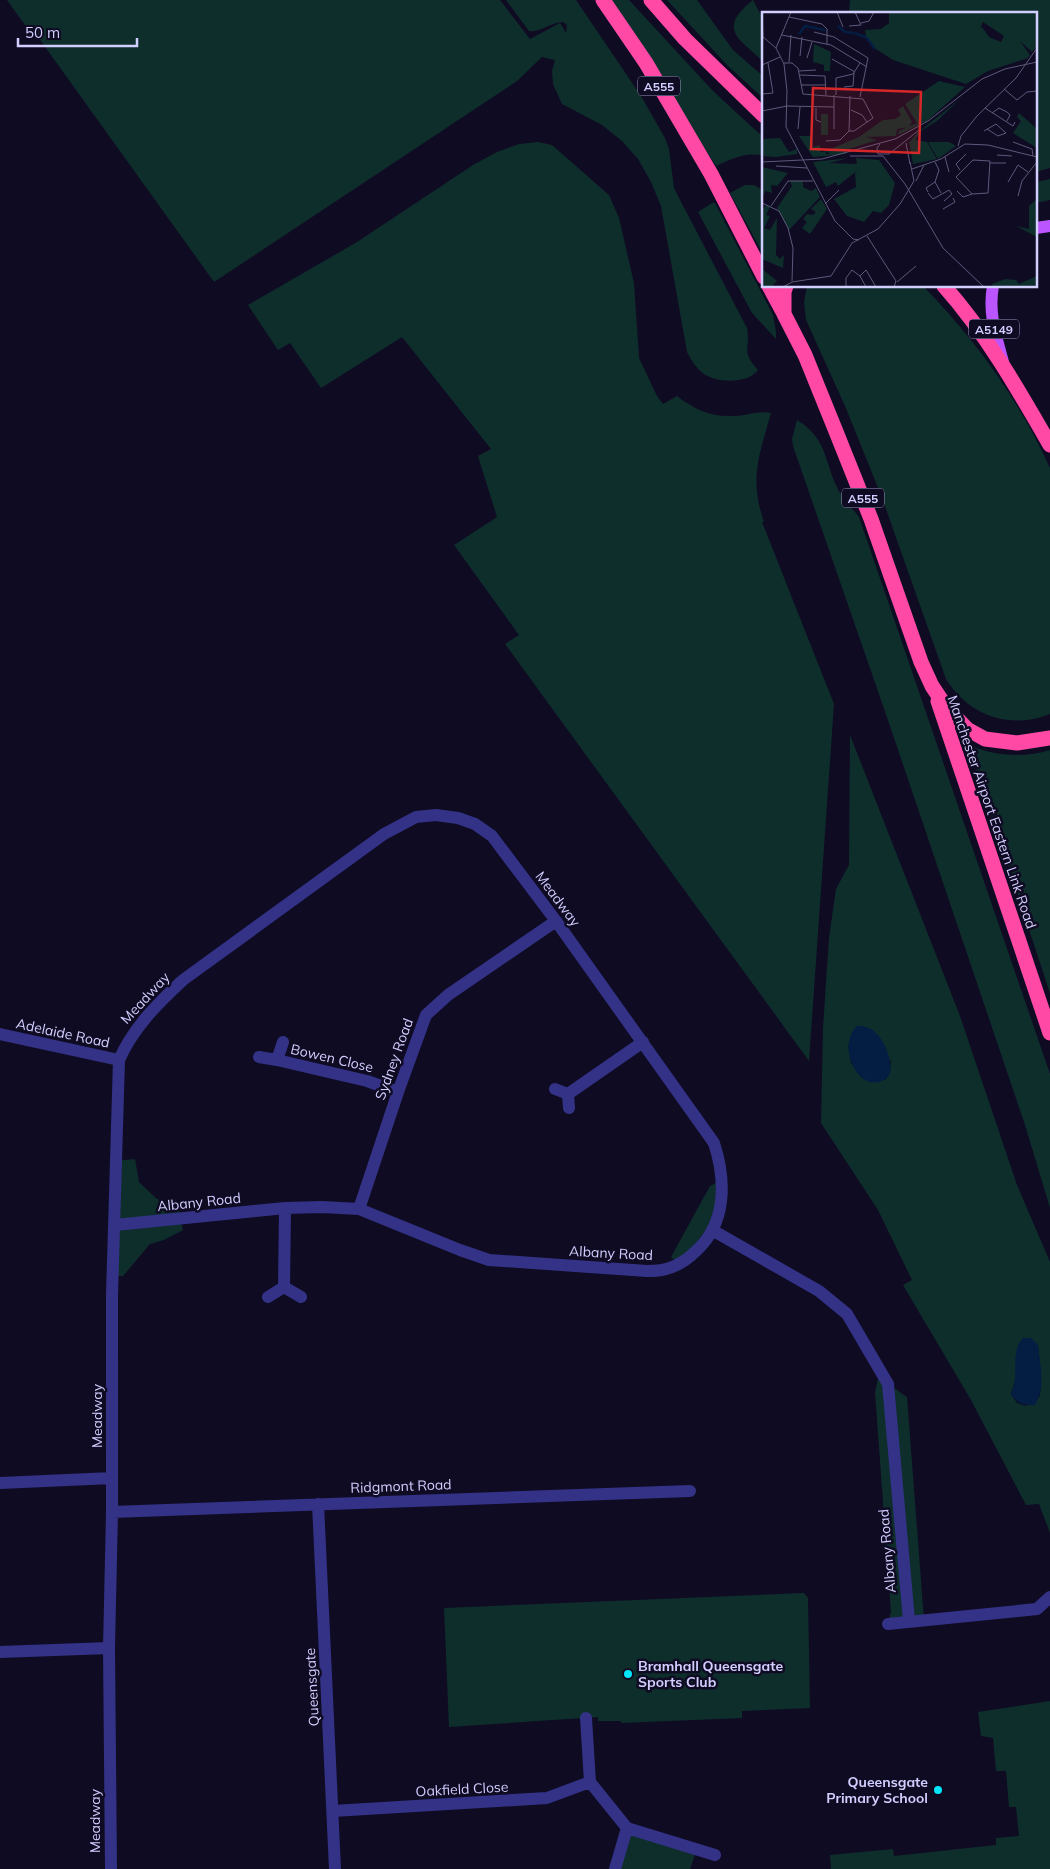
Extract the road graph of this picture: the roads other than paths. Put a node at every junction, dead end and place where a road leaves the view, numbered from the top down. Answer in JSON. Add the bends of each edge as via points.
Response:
{"nodes":[{"id":1,"x":603,"y":0,"type":"edge"},
{"id":2,"x":651,"y":0,"type":"edge"},
{"id":3,"x":762,"y":114,"type":"edge"},
{"id":4,"x":762,"y":272,"type":"edge"},
{"id":5,"x":770,"y":288,"type":"edge"},
{"id":6,"x":785,"y":288,"type":"edge"},
{"id":7,"x":946,"y":288,"type":"edge"},
{"id":8,"x":993,"y":288,"type":"edge"},
{"id":9,"x":784,"y":314,"type":"junction"},
{"id":10,"x":1006,"y":370,"type":"junction"},
{"id":11,"x":1050,"y":444,"type":"edge"},
{"id":12,"x":932,"y":686,"type":"junction"},
{"id":13,"x":1050,"y":738,"type":"edge"},
{"id":14,"x":556,"y":921,"type":"junction"},
{"id":15,"x":1050,"y":1033,"type":"edge"},
{"id":16,"x":0,"y":1034,"type":"edge"},
{"id":17,"x":284,"y":1042,"type":"dead end"},
{"id":18,"x":643,"y":1042,"type":"junction"},
{"id":19,"x":259,"y":1056,"type":"dead end"},
{"id":20,"x":119,"y":1060,"type":"junction"},
{"id":21,"x":278,"y":1060,"type":"junction"},
{"id":22,"x":555,"y":1089,"type":"dead end"},
{"id":23,"x":398,"y":1092,"type":"junction"},
{"id":24,"x":568,"y":1094,"type":"junction"},
{"id":25,"x":569,"y":1108,"type":"dead end"},
{"id":26,"x":285,"y":1208,"type":"junction"},
{"id":27,"x":359,"y":1209,"type":"junction"},
{"id":28,"x":115,"y":1225,"type":"junction"},
{"id":29,"x":712,"y":1230,"type":"junction"},
{"id":30,"x":284,"y":1287,"type":"junction"},
{"id":31,"x":268,"y":1297,"type":"dead end"},
{"id":32,"x":301,"y":1297,"type":"dead end"},
{"id":33,"x":112,"y":1478,"type":"junction"},
{"id":34,"x":0,"y":1483,"type":"edge"},
{"id":35,"x":690,"y":1491,"type":"dead end"},
{"id":36,"x":318,"y":1504,"type":"junction"},
{"id":37,"x":112,"y":1512,"type":"junction"},
{"id":38,"x":1050,"y":1597,"type":"edge"},
{"id":39,"x":909,"y":1621,"type":"junction"},
{"id":40,"x":888,"y":1624,"type":"dead end"},
{"id":41,"x":109,"y":1648,"type":"junction"},
{"id":42,"x":0,"y":1652,"type":"edge"},
{"id":43,"x":586,"y":1718,"type":"dead end"},
{"id":44,"x":590,"y":1782,"type":"junction"},
{"id":45,"x":333,"y":1811,"type":"junction"},
{"id":46,"x":627,"y":1828,"type":"junction"},
{"id":47,"x":715,"y":1855,"type":"dead end"},
{"id":48,"x":111,"y":1869,"type":"edge"},
{"id":49,"x":335,"y":1869,"type":"edge"},
{"id":50,"x":615,"y":1869,"type":"edge"}],
"edges":[{"from":1,"to":4,"type":"highway","number":"A555","via":[[646,64],[711,174]]},
{"from":2,"to":3,"type":"highway","via":[[685,39]]},
{"from":5,"to":9,"type":"highway","number":"A555"},
{"from":6,"to":9,"type":"highway","number":"A555"},
{"from":7,"to":10,"type":"highway"},
{"from":8,"to":10,"type":"main road","number":"A5149","via":[[992,320]]},
{"from":9,"to":12,"type":"highway","number":"A555","via":[[805,355],[848,459]]},
{"from":10,"to":11,"type":"highway"},
{"from":12,"to":13,"type":"highway","number":"A555","via":[[967,729],[985,739],[1017,743]]},
{"from":12,"to":15,"type":"highway","name":"Manchester Airport Eastern Link Road","number":"A555"},
{"from":14,"to":18,"type":"street","name":"Meadway"},
{"from":14,"to":20,"type":"street","name":"Meadway","via":[[492,836],[475,824],[458,818],[416,817],[384,834],[183,980],[128,1040]]},
{"from":14,"to":23,"type":"street","name":"Sydney Road","via":[[448,995],[426,1015]]},
{"from":16,"to":20,"type":"street","name":"Adelaide Road"},
{"from":17,"to":21,"type":"street","name":"Bowen Close"},
{"from":18,"to":24,"type":"street"},
{"from":18,"to":29,"type":"street","name":"Meadway","via":[[714,1143],[719,1160],[722,1198],[720,1213]]},
{"from":19,"to":21,"type":"street"},
{"from":20,"to":28,"type":"street","name":"Meadway"},
{"from":21,"to":23,"type":"street","name":"Bowen Close","via":[[367,1081]]},
{"from":22,"to":24,"type":"street"},
{"from":23,"to":27,"type":"street","name":"Sydney Road"},
{"from":24,"to":25,"type":"street"},
{"from":26,"to":27,"type":"street","name":"Albany Road"},
{"from":26,"to":28,"type":"street","name":"Albany Road"},
{"from":26,"to":30,"type":"street"},
{"from":27,"to":29,"type":"street","name":"Albany Road","via":[[490,1260],[619,1270],[665,1270],[679,1264],[702,1246]]},
{"from":28,"to":33,"type":"street","name":"Meadway"},
{"from":29,"to":39,"type":"street","name":"Albany Road","via":[[818,1292],[847,1314],[888,1384]]},
{"from":30,"to":31,"type":"street"},
{"from":30,"to":32,"type":"street"},
{"from":33,"to":34,"type":"street"},
{"from":33,"to":37,"type":"street","name":"Meadway"},
{"from":35,"to":36,"type":"street","name":"Ridgmont Road"},
{"from":36,"to":37,"type":"street","name":"Ridgmont Road"},
{"from":36,"to":45,"type":"street","name":"Queensgate"},
{"from":37,"to":41,"type":"street","name":"Meadway"},
{"from":38,"to":39,"type":"street","via":[[1037,1609]]},
{"from":39,"to":40,"type":"street"},
{"from":41,"to":42,"type":"street"},
{"from":41,"to":48,"type":"street","name":"Meadway"},
{"from":43,"to":44,"type":"street"},
{"from":44,"to":45,"type":"street","name":"Oakfield Close","via":[[547,1798]]},
{"from":44,"to":46,"type":"street"},
{"from":45,"to":49,"type":"street","name":"Queensgate"},
{"from":46,"to":47,"type":"street"},
{"from":46,"to":50,"type":"street"}]}
